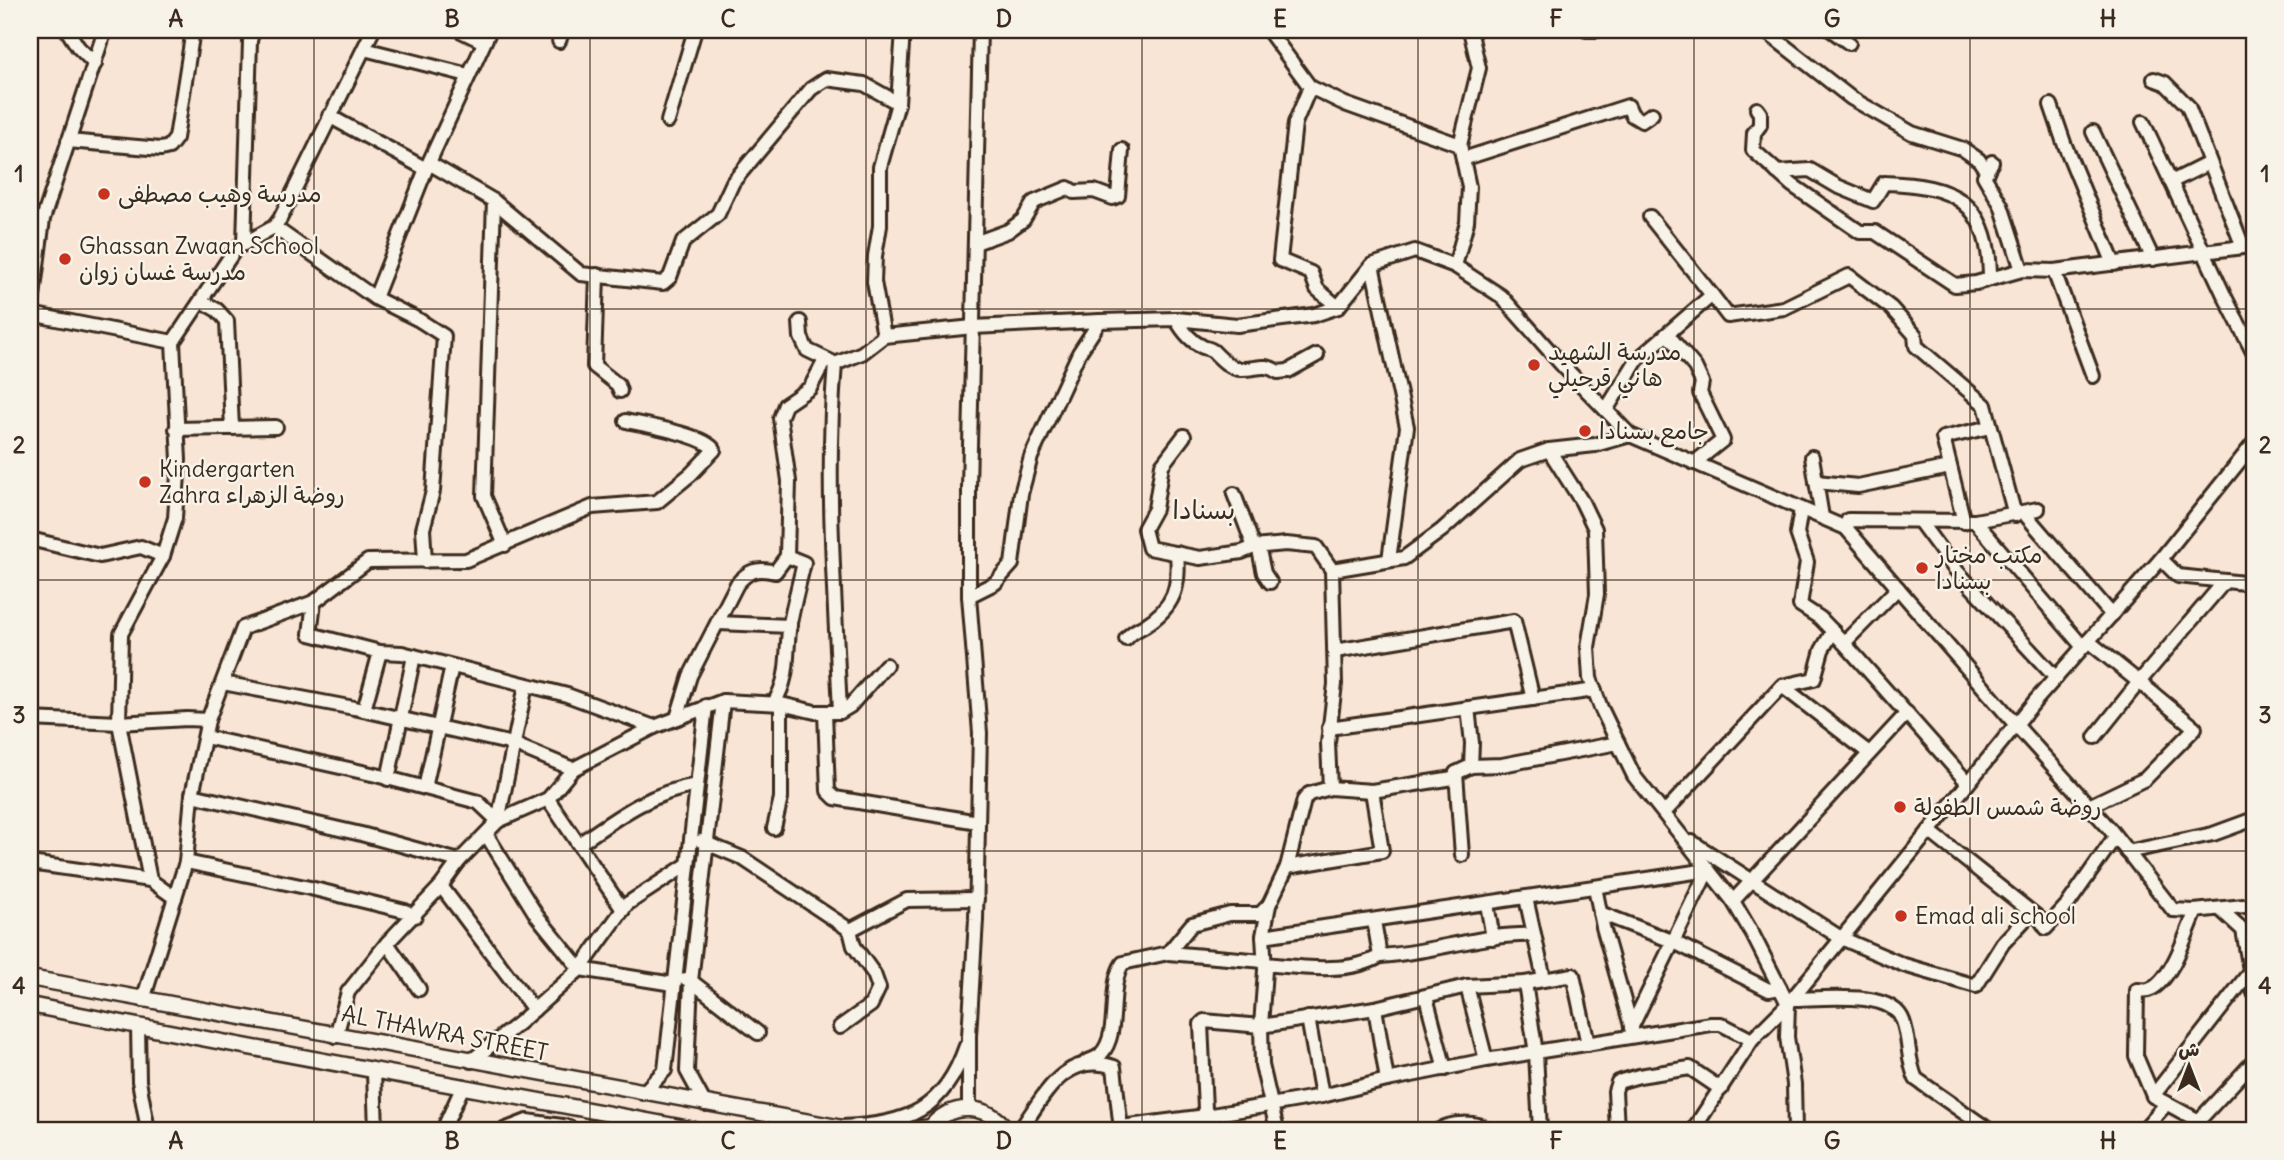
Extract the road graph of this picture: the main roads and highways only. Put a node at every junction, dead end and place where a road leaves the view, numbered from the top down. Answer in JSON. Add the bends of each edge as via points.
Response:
{"nodes":[{"id":1,"x":30,"y":978,"type":"edge"},
{"id":2,"x":30,"y":1004,"type":"edge"},
{"id":3,"x":930,"y":1128,"type":"edge"},
{"id":4,"x":695,"y":1130,"type":"edge"},
{"id":5,"x":853,"y":1130,"type":"edge"},
{"id":6,"x":912,"y":1130,"type":"edge"},
{"id":7,"x":1007,"y":1130,"type":"edge"}],
"edges":[{"from":1,"to":5,"type":"main road","name":"AL THAWRA STREET"},
{"from":2,"to":4,"type":"main road"},
{"from":3,"to":6,"type":"main road"},
{"from":3,"to":7,"type":"main road","via":[[942,1116],[969,1108],[996,1117]]}]}
